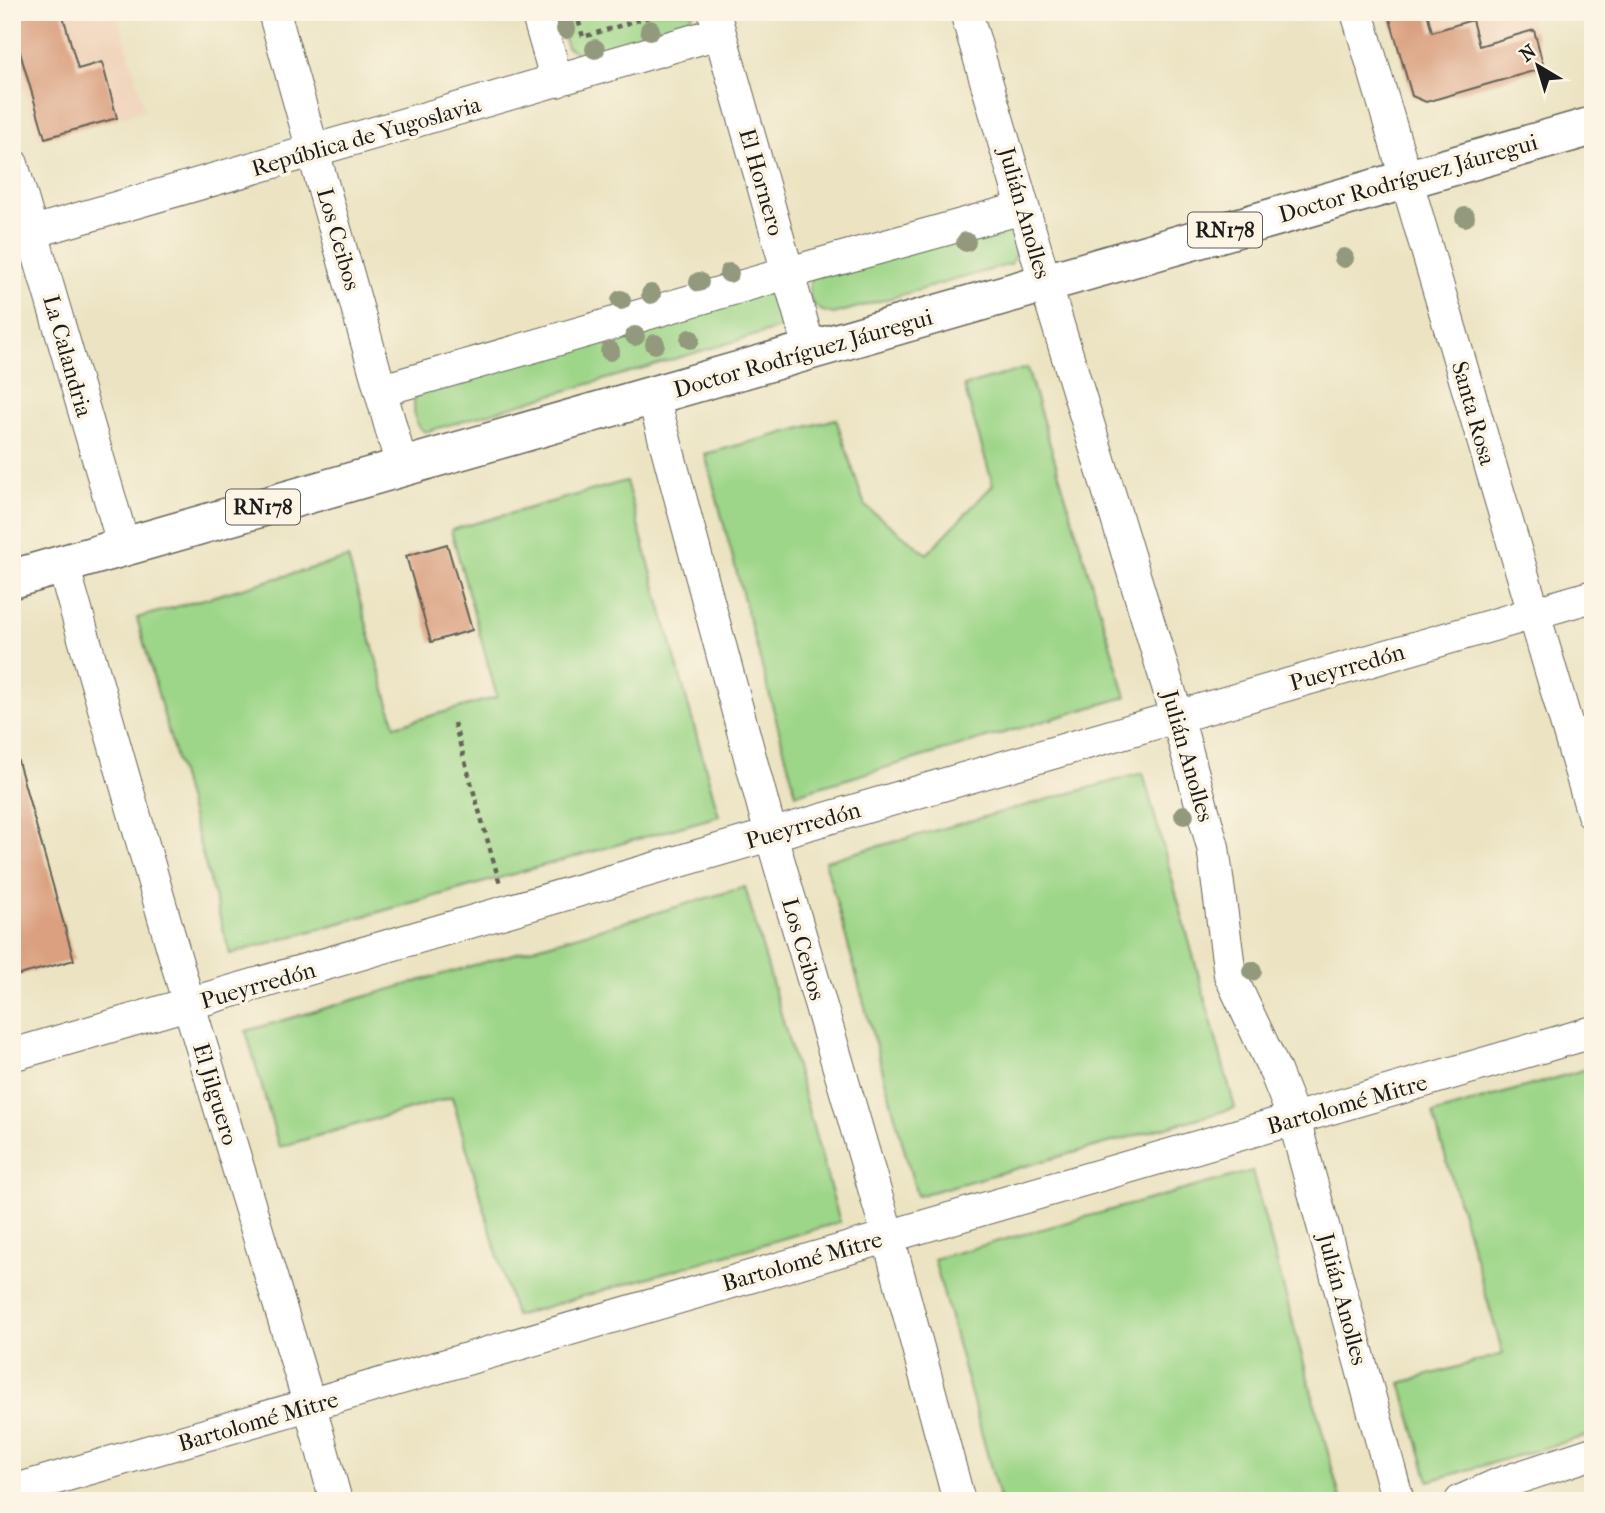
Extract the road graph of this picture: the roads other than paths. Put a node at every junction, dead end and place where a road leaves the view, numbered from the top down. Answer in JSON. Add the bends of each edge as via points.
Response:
{"nodes":[{"id":1,"x":274,"y":12,"type":"edge"},
{"id":2,"x":537,"y":12,"type":"edge"},
{"id":3,"x":966,"y":12,"type":"edge"},
{"id":4,"x":1357,"y":12,"type":"edge"},
{"id":5,"x":716,"y":22,"type":"edge"},
{"id":6,"x":556,"y":81,"type":"junction"},
{"id":7,"x":1593,"y":126,"type":"edge"},
{"id":8,"x":314,"y":151,"type":"junction"},
{"id":9,"x":12,"y":164,"type":"edge"},
{"id":10,"x":1405,"y":178,"type":"junction"},
{"id":11,"x":1023,"y":208,"type":"junction"},
{"id":12,"x":22,"y":235,"type":"edge"},
{"id":13,"x":788,"y":273,"type":"junction"},
{"id":14,"x":1045,"y":282,"type":"junction"},
{"id":15,"x":810,"y":351,"type":"junction"},
{"id":16,"x":382,"y":390,"type":"junction"},
{"id":17,"x":653,"y":396,"type":"junction"},
{"id":18,"x":402,"y":467,"type":"junction"},
{"id":19,"x":124,"y":547,"type":"junction"},
{"id":20,"x":63,"y":565,"type":"junction"},
{"id":21,"x":12,"y":579,"type":"edge"},
{"id":22,"x":1593,"y":596,"type":"edge"},
{"id":23,"x":1533,"y":613,"type":"junction"},
{"id":24,"x":1177,"y":716,"type":"junction"},
{"id":25,"x":1593,"y":814,"type":"edge"},
{"id":26,"x":771,"y":835,"type":"junction"},
{"id":27,"x":189,"y":1005,"type":"junction"},
{"id":28,"x":1593,"y":1032,"type":"edge"},
{"id":29,"x":12,"y":1055,"type":"edge"},
{"id":30,"x":1294,"y":1119,"type":"junction"},
{"id":31,"x":888,"y":1236,"type":"junction"},
{"id":32,"x":310,"y":1406,"type":"junction"},
{"id":33,"x":1593,"y":1453,"type":"edge"},
{"id":34,"x":12,"y":1491,"type":"edge"},
{"id":35,"x":336,"y":1501,"type":"edge"},
{"id":36,"x":959,"y":1501,"type":"edge"},
{"id":37,"x":1398,"y":1501,"type":"edge"},
{"id":38,"x":1461,"y":1501,"type":"edge"}],
"edges":[{"from":1,"to":8,"type":"street","name":"Los Ceibos"},
{"from":2,"to":6,"type":"street"},
{"from":3,"to":11,"type":"street","name":"Julián Anolles"},
{"from":4,"to":10,"type":"street","name":"Santa Rosa"},
{"from":5,"to":6,"type":"street","name":"República de Yugoslavia"},
{"from":5,"to":13,"type":"street","name":"El Hornero"},
{"from":6,"to":8,"type":"street","name":"República de Yugoslavia"},
{"from":7,"to":10,"type":"main road","name":"Doctor Rodríguez Jáuregui","number":"RN178"},
{"from":8,"to":12,"type":"street","name":"República de Yugoslavia"},
{"from":8,"to":16,"type":"street","name":"Los Ceibos"},
{"from":9,"to":12,"type":"street","name":"La Calandria"},
{"from":10,"to":14,"type":"main road","name":"Doctor Rodríguez Jáuregui","number":"RN178"},
{"from":10,"to":23,"type":"street","name":"Santa Rosa"},
{"from":11,"to":13,"type":"street"},
{"from":11,"to":14,"type":"street","name":"Julián Anolles"},
{"from":12,"to":19,"type":"street","name":"La Calandria"},
{"from":13,"to":15,"type":"street","name":"El Hornero"},
{"from":13,"to":16,"type":"street"},
{"from":14,"to":15,"type":"main road","name":"Doctor Rodríguez Jáuregui","number":"RN178"},
{"from":14,"to":24,"type":"street","name":"Julián Anolles"},
{"from":15,"to":17,"type":"main road","name":"Doctor Rodríguez Jáuregui","number":"RN178"},
{"from":16,"to":18,"type":"street","name":"Los Ceibos"},
{"from":17,"to":18,"type":"main road","name":"Doctor Rodríguez Jáuregui","number":"RN178"},
{"from":17,"to":26,"type":"street","name":"Los Ceibos"},
{"from":18,"to":19,"type":"main road","name":"Doctor Rodríguez Jáuregui","number":"RN178"},
{"from":19,"to":20,"type":"main road","name":"Doctor Rodríguez Jáuregui","number":"RN178"},
{"from":20,"to":21,"type":"main road","name":"Doctor Rodríguez Jáuregui","number":"RN178"},
{"from":20,"to":27,"type":"street","name":"El Jilguero"},
{"from":22,"to":23,"type":"street","name":"Pueyrredón"},
{"from":23,"to":24,"type":"street","name":"Pueyrredón"},
{"from":23,"to":25,"type":"street","name":"Santa Rosa"},
{"from":24,"to":26,"type":"street","name":"Pueyrredón"},
{"from":24,"to":30,"type":"street","name":"Julián Anolles","via":[[1213,847],[1230,975]]},
{"from":26,"to":27,"type":"street","name":"Pueyrredón"},
{"from":26,"to":31,"type":"street","name":"Los Ceibos"},
{"from":27,"to":29,"type":"street","name":"Pueyrredón"},
{"from":27,"to":32,"type":"street","name":"El Jilguero"},
{"from":28,"to":30,"type":"street","name":"Bartolomé Mitre"},
{"from":30,"to":31,"type":"street","name":"Bartolomé Mitre"},
{"from":30,"to":37,"type":"street","name":"Julián Anolles"},
{"from":31,"to":32,"type":"street","name":"Bartolomé Mitre"},
{"from":31,"to":36,"type":"street","name":"Los Ceibos"},
{"from":32,"to":34,"type":"street","name":"Bartolomé Mitre"},
{"from":32,"to":35,"type":"street","name":"El Jilguero"},
{"from":33,"to":38,"type":"street"}]}
